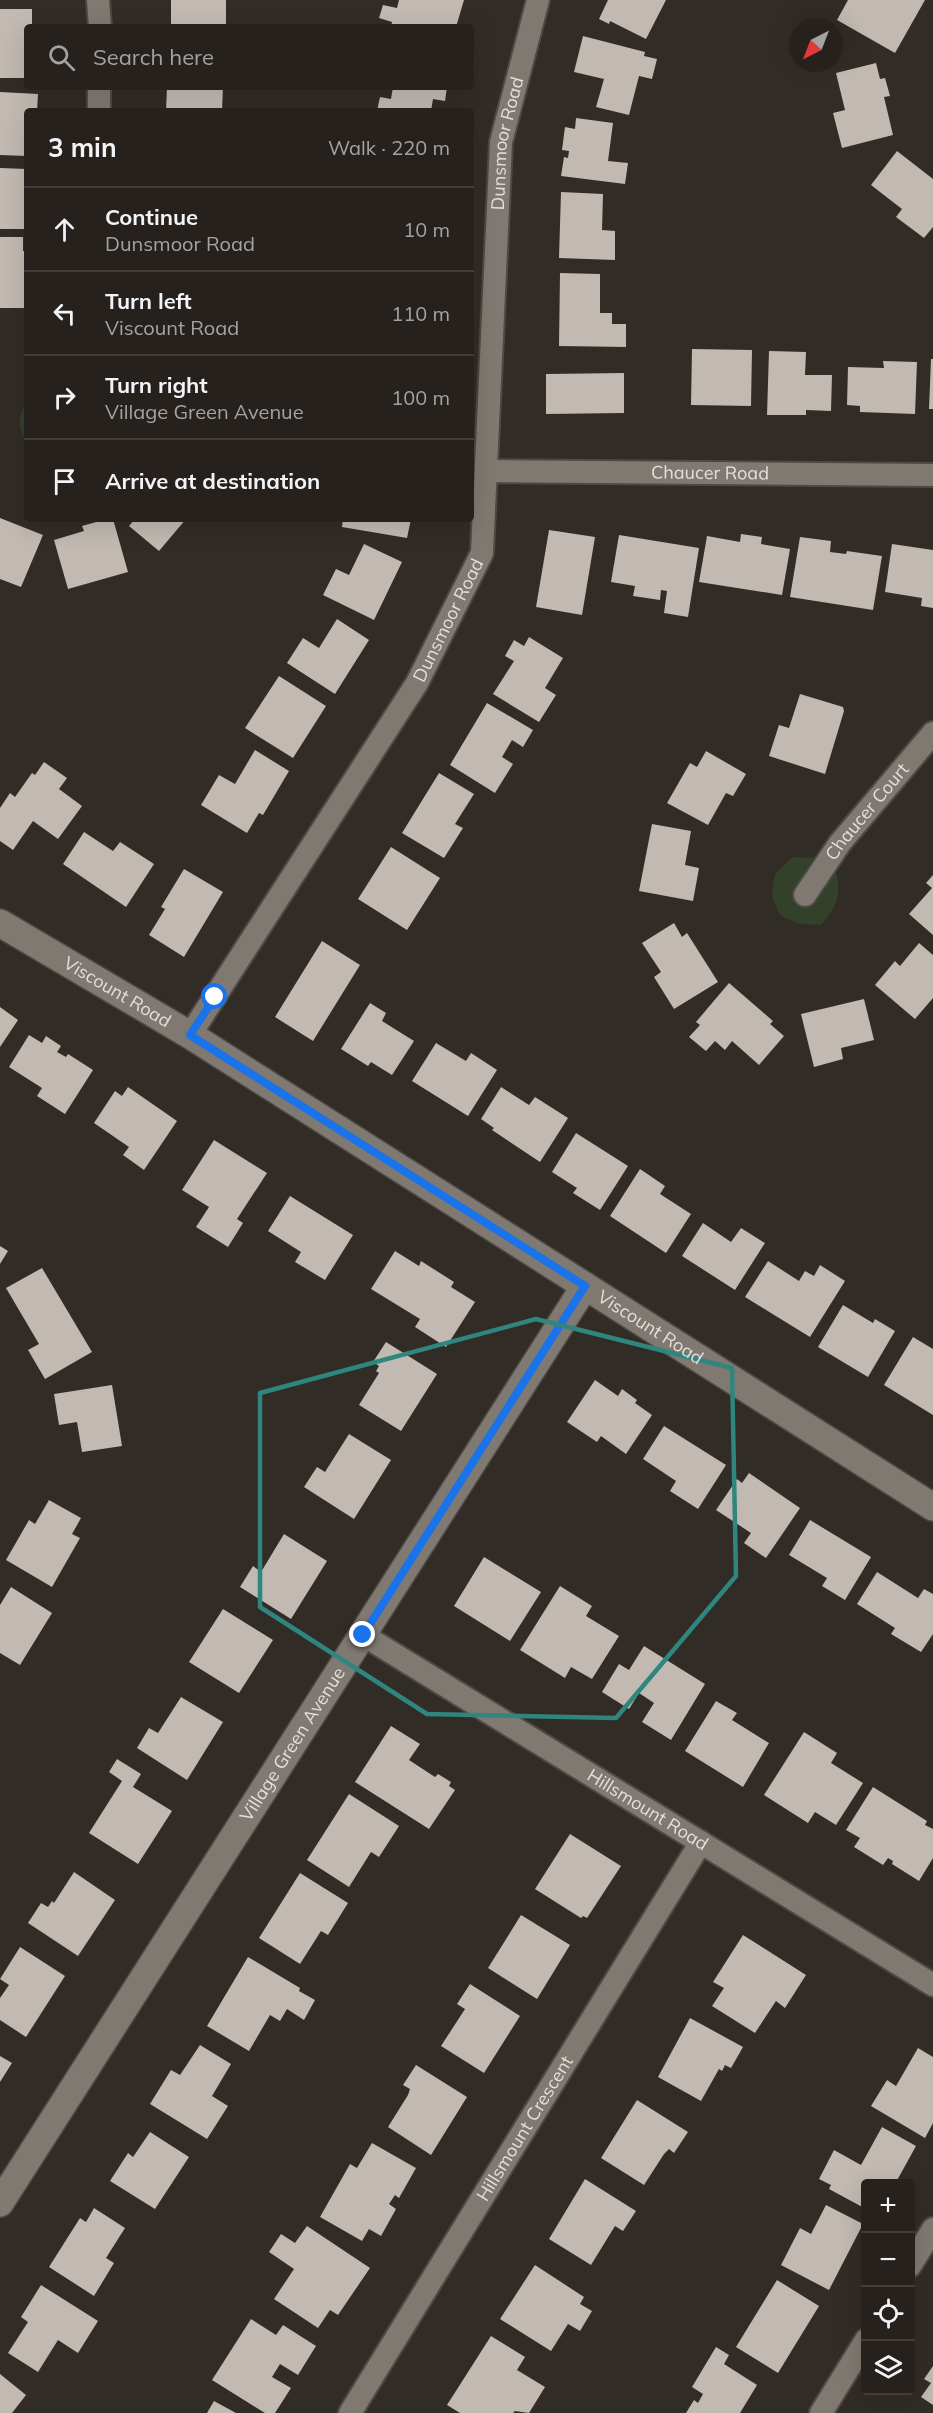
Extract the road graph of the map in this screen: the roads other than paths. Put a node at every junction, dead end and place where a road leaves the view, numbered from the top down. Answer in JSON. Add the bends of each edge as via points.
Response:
{"nodes":[{"id":1,"x":99,"y":0,"type":"edge"},
{"id":2,"x":538,"y":0,"type":"edge"},
{"id":3,"x":100,"y":24,"type":"edge"},
{"id":4,"x":99,"y":90,"type":"edge"},
{"id":5,"x":99,"y":108,"type":"edge"},
{"id":6,"x":486,"y":471,"type":"junction"},
{"id":7,"x":933,"y":475,"type":"edge"},
{"id":8,"x":933,"y":733,"type":"edge"},
{"id":9,"x":804,"y":895,"type":"dead end"},
{"id":10,"x":0,"y":923,"type":"edge"},
{"id":11,"x":190,"y":1035,"type":"junction"},
{"id":12,"x":585,"y":1286,"type":"junction"},
{"id":13,"x":933,"y":1507,"type":"edge"},
{"id":14,"x":363,"y":1635,"type":"junction"},
{"id":15,"x":701,"y":1842,"type":"junction"},
{"id":16,"x":933,"y":1985,"type":"edge"},
{"id":17,"x":0,"y":2203,"type":"edge"},
{"id":18,"x":933,"y":2229,"type":"edge"},
{"id":19,"x":915,"y":2258,"type":"edge"},
{"id":20,"x":865,"y":2341,"type":"edge"},
{"id":21,"x":350,"y":2413,"type":"edge"},
{"id":22,"x":821,"y":2413,"type":"edge"}],
"edges":[{"from":1,"to":3,"type":"street"},
{"from":2,"to":6,"type":"street","name":"Dunsmoor Road","via":[[501,142]]},
{"from":4,"to":5,"type":"street"},
{"from":6,"to":7,"type":"street","name":"Chaucer Road"},
{"from":6,"to":11,"type":"street","name":"Dunsmoor Road","via":[[482,553],[417,683]]},
{"from":8,"to":9,"type":"street","name":"Chaucer Court","via":[[840,843]]},
{"from":10,"to":11,"type":"street","name":"Viscount Road"},
{"from":11,"to":12,"type":"street","name":"Viscount Road"},
{"from":12,"to":13,"type":"street","name":"Viscount Road"},
{"from":12,"to":14,"type":"street","name":"Village Green Avenue"},
{"from":14,"to":15,"type":"street","name":"Hillsmount Road"},
{"from":14,"to":17,"type":"street","name":"Village Green Avenue"},
{"from":15,"to":16,"type":"street","name":"Hillsmount Road"},
{"from":15,"to":21,"type":"street","name":"Hillsmount Crescent"},
{"from":18,"to":19,"type":"street"},
{"from":20,"to":22,"type":"street"}]}
